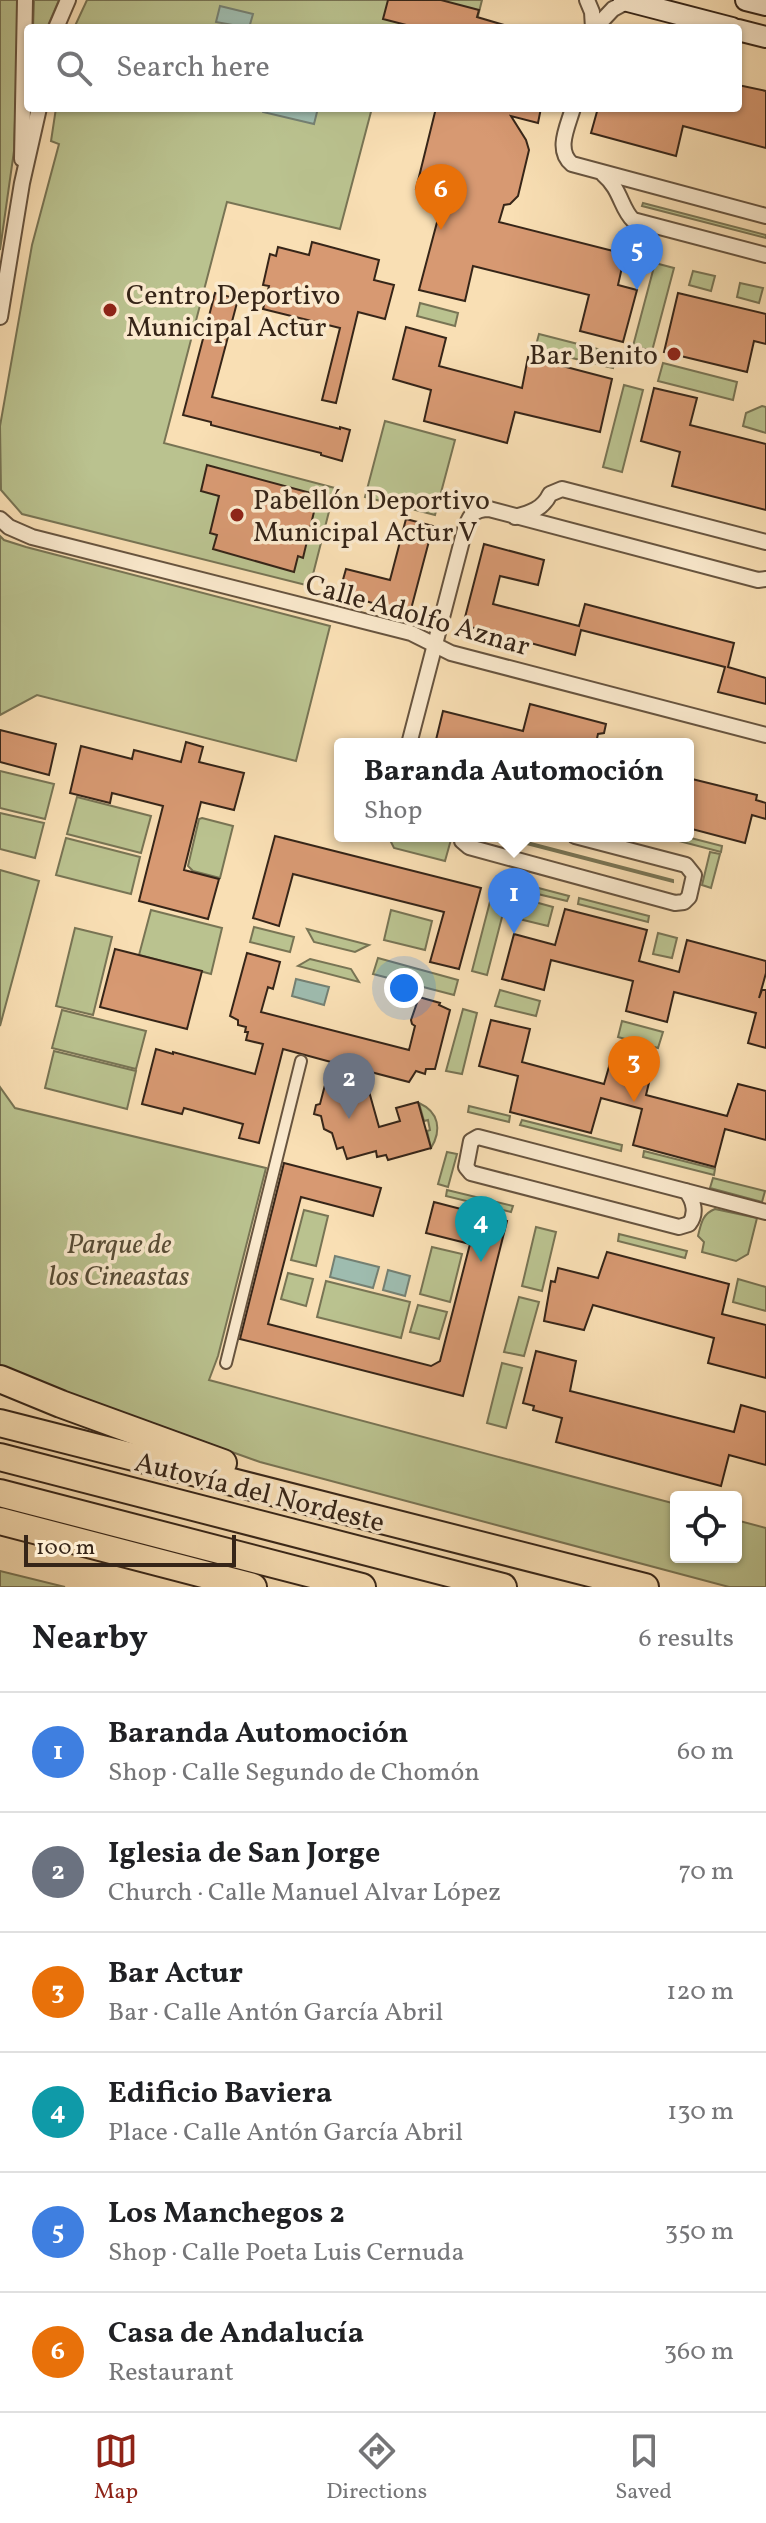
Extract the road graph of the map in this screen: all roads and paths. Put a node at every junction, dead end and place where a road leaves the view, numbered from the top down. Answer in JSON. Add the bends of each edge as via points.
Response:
{"nodes":[{"id":1,"x":25,"y":0,"type":"edge"},
{"id":2,"x":68,"y":0,"type":"edge"},
{"id":3,"x":587,"y":0,"type":"edge"},
{"id":4,"x":626,"y":0,"type":"edge"},
{"id":5,"x":746,"y":0,"type":"edge"},
{"id":6,"x":766,"y":5,"type":"edge"},
{"id":7,"x":25,"y":24,"type":"edge"},
{"id":8,"x":58,"y":24,"type":"edge"},
{"id":9,"x":594,"y":24,"type":"edge"},
{"id":10,"x":598,"y":24,"type":"edge"},
{"id":11,"x":717,"y":24,"type":"edge"},
{"id":12,"x":742,"y":31,"type":"edge"},
{"id":13,"x":766,"y":37,"type":"edge"},
{"id":14,"x":24,"y":61,"type":"edge"},
{"id":15,"x":38,"y":112,"type":"edge"},
{"id":16,"x":572,"y":112,"type":"edge"},
{"id":17,"x":603,"y":174,"type":"junction"},
{"id":18,"x":22,"y":183,"type":"junction"},
{"id":19,"x":648,"y":185,"type":"junction"},
{"id":20,"x":625,"y":206,"type":"junction"},
{"id":21,"x":766,"y":216,"type":"edge"},
{"id":22,"x":766,"y":255,"type":"edge"},
{"id":23,"x":0,"y":317,"type":"edge"},
{"id":24,"x":546,"y":502,"type":"junction"},
{"id":25,"x":515,"y":517,"type":"junction"},
{"id":26,"x":5,"y":523,"type":"edge"},
{"id":27,"x":563,"y":530,"type":"junction"},
{"id":28,"x":766,"y":542,"type":"edge"},
{"id":29,"x":766,"y":579,"type":"edge"},
{"id":30,"x":435,"y":647,"type":"junction"},
{"id":31,"x":766,"y":735,"type":"edge"},
{"id":32,"x":411,"y":738,"type":"edge"},
{"id":33,"x":464,"y":842,"type":"edge"},
{"id":34,"x":598,"y":842,"type":"edge"},
{"id":35,"x":301,"y":1061,"type":"dead end"},
{"id":36,"x":686,"y":1191,"type":"junction"},
{"id":37,"x":724,"y":1201,"type":"junction"},
{"id":38,"x":766,"y":1212,"type":"edge"},
{"id":39,"x":694,"y":1213,"type":"junction"},
{"id":40,"x":226,"y":1363,"type":"dead end"},
{"id":41,"x":0,"y":1379,"type":"edge"},
{"id":42,"x":0,"y":1425,"type":"edge"},
{"id":43,"x":0,"y":1457,"type":"edge"},
{"id":44,"x":0,"y":1493,"type":"edge"},
{"id":45,"x":0,"y":1521,"type":"edge"},
{"id":46,"x":611,"y":1582,"type":"edge"},
{"id":47,"x":253,"y":1587,"type":"edge"},
{"id":48,"x":362,"y":1587,"type":"edge"},
{"id":49,"x":503,"y":1587,"type":"edge"},
{"id":50,"x":645,"y":1587,"type":"edge"}],
"edges":[{"from":1,"to":7,"type":"street"},
{"from":2,"to":8,"type":"street"},
{"from":3,"to":9,"type":"street"},
{"from":4,"to":10,"type":"street"},
{"from":4,"to":11,"type":"main road"},
{"from":5,"to":6,"type":"main road"},
{"from":12,"to":13,"type":"main road"},
{"from":14,"to":18,"type":"street"},
{"from":15,"to":18,"type":"street"},
{"from":16,"to":17,"type":"street","via":[[565,157]]},
{"from":17,"to":19,"type":"street"},
{"from":17,"to":20,"type":"street"},
{"from":18,"to":23,"type":"street"},
{"from":19,"to":20,"type":"street","via":[[633,189]]},
{"from":19,"to":21,"type":"street"},
{"from":20,"to":22,"type":"street","via":[[639,223]]},
{"from":24,"to":25,"type":"street"},
{"from":24,"to":27,"type":"street"},
{"from":24,"to":28,"type":"street","via":[[556,490],[572,491]]},
{"from":25,"to":27,"type":"street"},
{"from":25,"to":30,"type":"street","via":[[489,509],[470,515]]},
{"from":26,"to":30,"type":"street","name":"Calle Adolfo Aznar","via":[[32,537],[411,633]]},
{"from":27,"to":29,"type":"street"},
{"from":30,"to":31,"type":"street","name":"Calle Adolfo Aznar"},
{"from":30,"to":32,"type":"street"},
{"from":33,"to":34,"type":"street","via":[[473,849],[675,903],[689,897],[694,875],[690,867]]},
{"from":35,"to":40,"type":"street"},
{"from":36,"to":37,"type":"street"},
{"from":36,"to":39,"type":"street"},
{"from":36,"to":39,"type":"street","via":[[478,1137],[471,1141],[466,1162],[471,1173],[674,1226],[689,1224]]},
{"from":37,"to":38,"type":"street"},
{"from":37,"to":39,"type":"street"},
{"from":41,"to":46,"type":"highway","via":[[209,1458],[325,1495],[534,1550]]},
{"from":42,"to":46,"type":"highway"},
{"from":43,"to":49,"type":"highway","name":"Autovía del Nordeste"},
{"from":44,"to":48,"type":"highway"},
{"from":45,"to":47,"type":"highway"},
{"from":46,"to":50,"type":"highway"}]}
